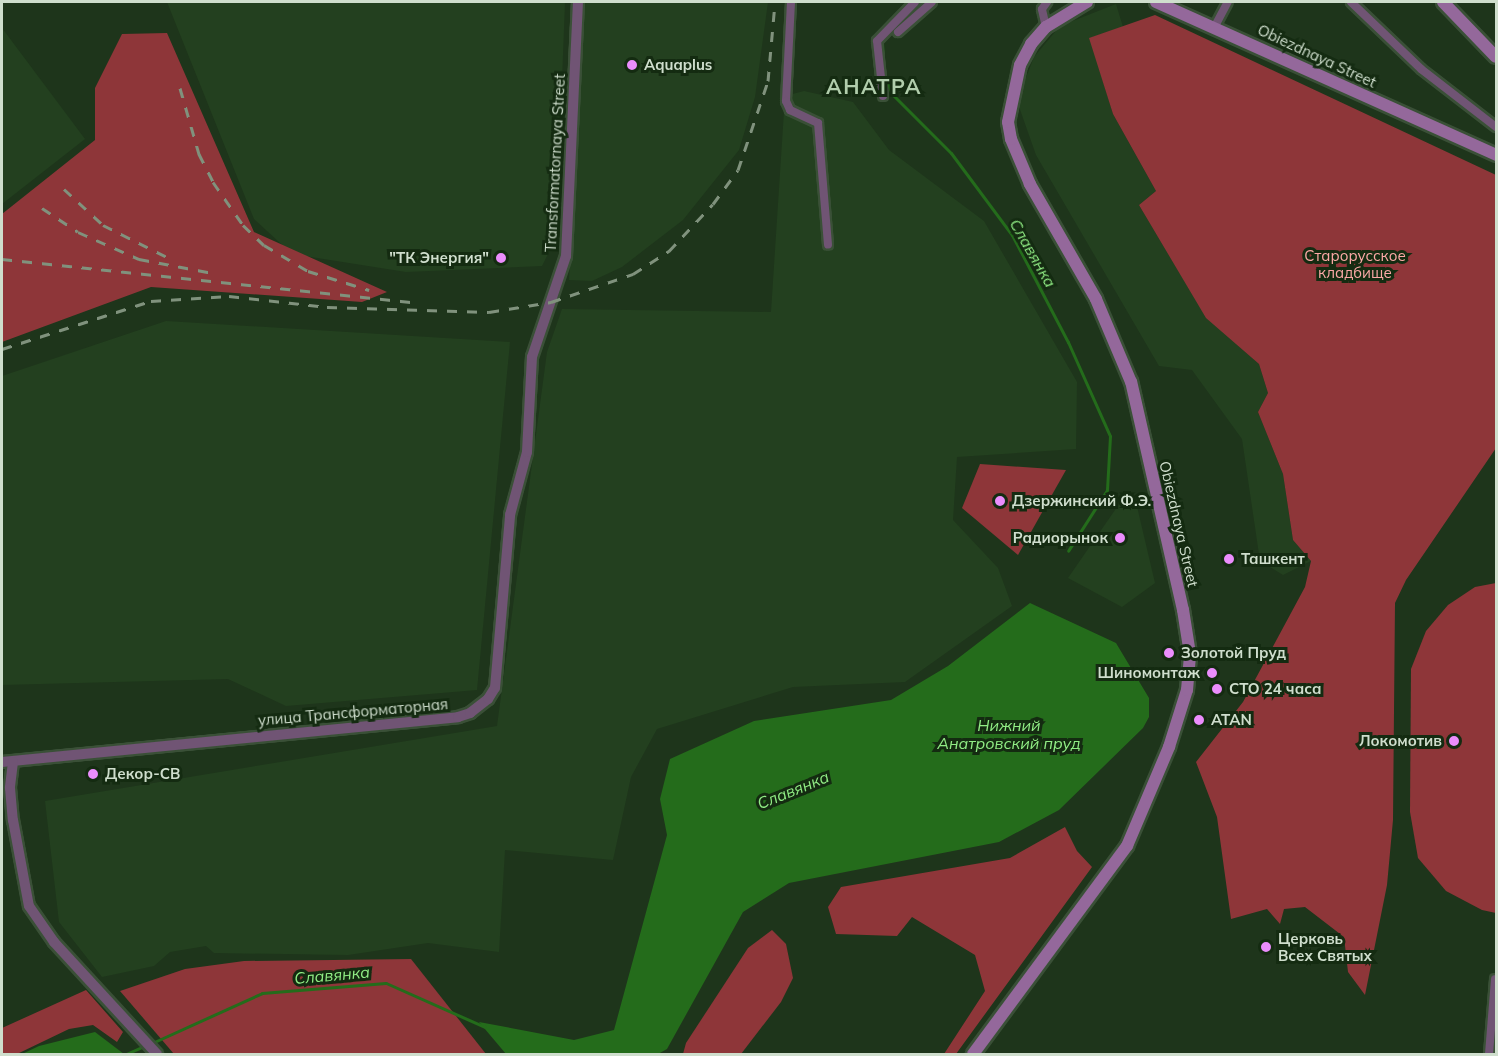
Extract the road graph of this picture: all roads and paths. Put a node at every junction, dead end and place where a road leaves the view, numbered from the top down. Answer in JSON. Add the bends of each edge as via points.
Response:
{"nodes":[{"id":1,"x":578,"y":2,"type":"edge"},
{"id":2,"x":790,"y":2,"type":"edge"},
{"id":3,"x":915,"y":2,"type":"edge"},
{"id":4,"x":932,"y":2,"type":"edge"},
{"id":5,"x":1047,"y":2,"type":"edge"},
{"id":6,"x":1087,"y":2,"type":"edge"},
{"id":7,"x":1156,"y":2,"type":"edge"},
{"id":8,"x":1228,"y":2,"type":"edge"},
{"id":9,"x":1351,"y":2,"type":"edge"},
{"id":10,"x":1443,"y":2,"type":"edge"},
{"id":11,"x":1215,"y":26,"type":"junction"},
{"id":12,"x":1046,"y":27,"type":"junction"},
{"id":13,"x":898,"y":32,"type":"dead end"},
{"id":14,"x":1497,"y":57,"type":"edge"},
{"id":15,"x":883,"y":96,"type":"dead end"},
{"id":16,"x":1497,"y":127,"type":"edge"},
{"id":17,"x":1497,"y":155,"type":"edge"},
{"id":18,"x":828,"y":245,"type":"dead end"},
{"id":19,"x":532,"y":357,"type":"joint"},
{"id":20,"x":2,"y":762,"type":"edge"},
{"id":21,"x":13,"y":762,"type":"junction"},
{"id":22,"x":1495,"y":979,"type":"dead end"},
{"id":23,"x":157,"y":1054,"type":"edge"},
{"id":24,"x":973,"y":1054,"type":"edge"},
{"id":25,"x":1489,"y":1054,"type":"edge"}],
"edges":[{"from":1,"to":19,"type":"street","name":"Transformatornaya Street","via":[[566,256]]},
{"from":2,"to":18,"type":"street","via":[[786,101],[790,110],[818,123]]},
{"from":3,"to":15,"type":"street","via":[[877,41]]},
{"from":4,"to":13,"type":"street"},
{"from":5,"to":12,"type":"street","via":[[1042,9]]},
{"from":6,"to":12,"type":"main road","name":"Obiezdnaya Street"},
{"from":7,"to":11,"type":"main road","name":"Obiezdnaya Street"},
{"from":8,"to":11,"type":"street"},
{"from":9,"to":16,"type":"street","via":[[1421,69]]},
{"from":10,"to":14,"type":"main road"},
{"from":11,"to":17,"type":"main road","name":"Obiezdnaya Street"},
{"from":12,"to":24,"type":"main road","name":"Obiezdnaya Street","via":[[1020,65],[1008,108],[1011,139],[1030,184],[1096,299],[1131,382],[1190,654],[1187,690],[1169,747],[1127,846]]},
{"from":19,"to":21,"type":"street","name":"улица Трансформаторная","via":[[526,456],[510,515],[495,688],[479,706],[458,717],[42,756]]},
{"from":20,"to":21,"type":"street","name":"улица Трансформаторная"},
{"from":21,"to":23,"type":"street","via":[[13,820],[29,906],[46,933]]},
{"from":22,"to":25,"type":"street"}]}
